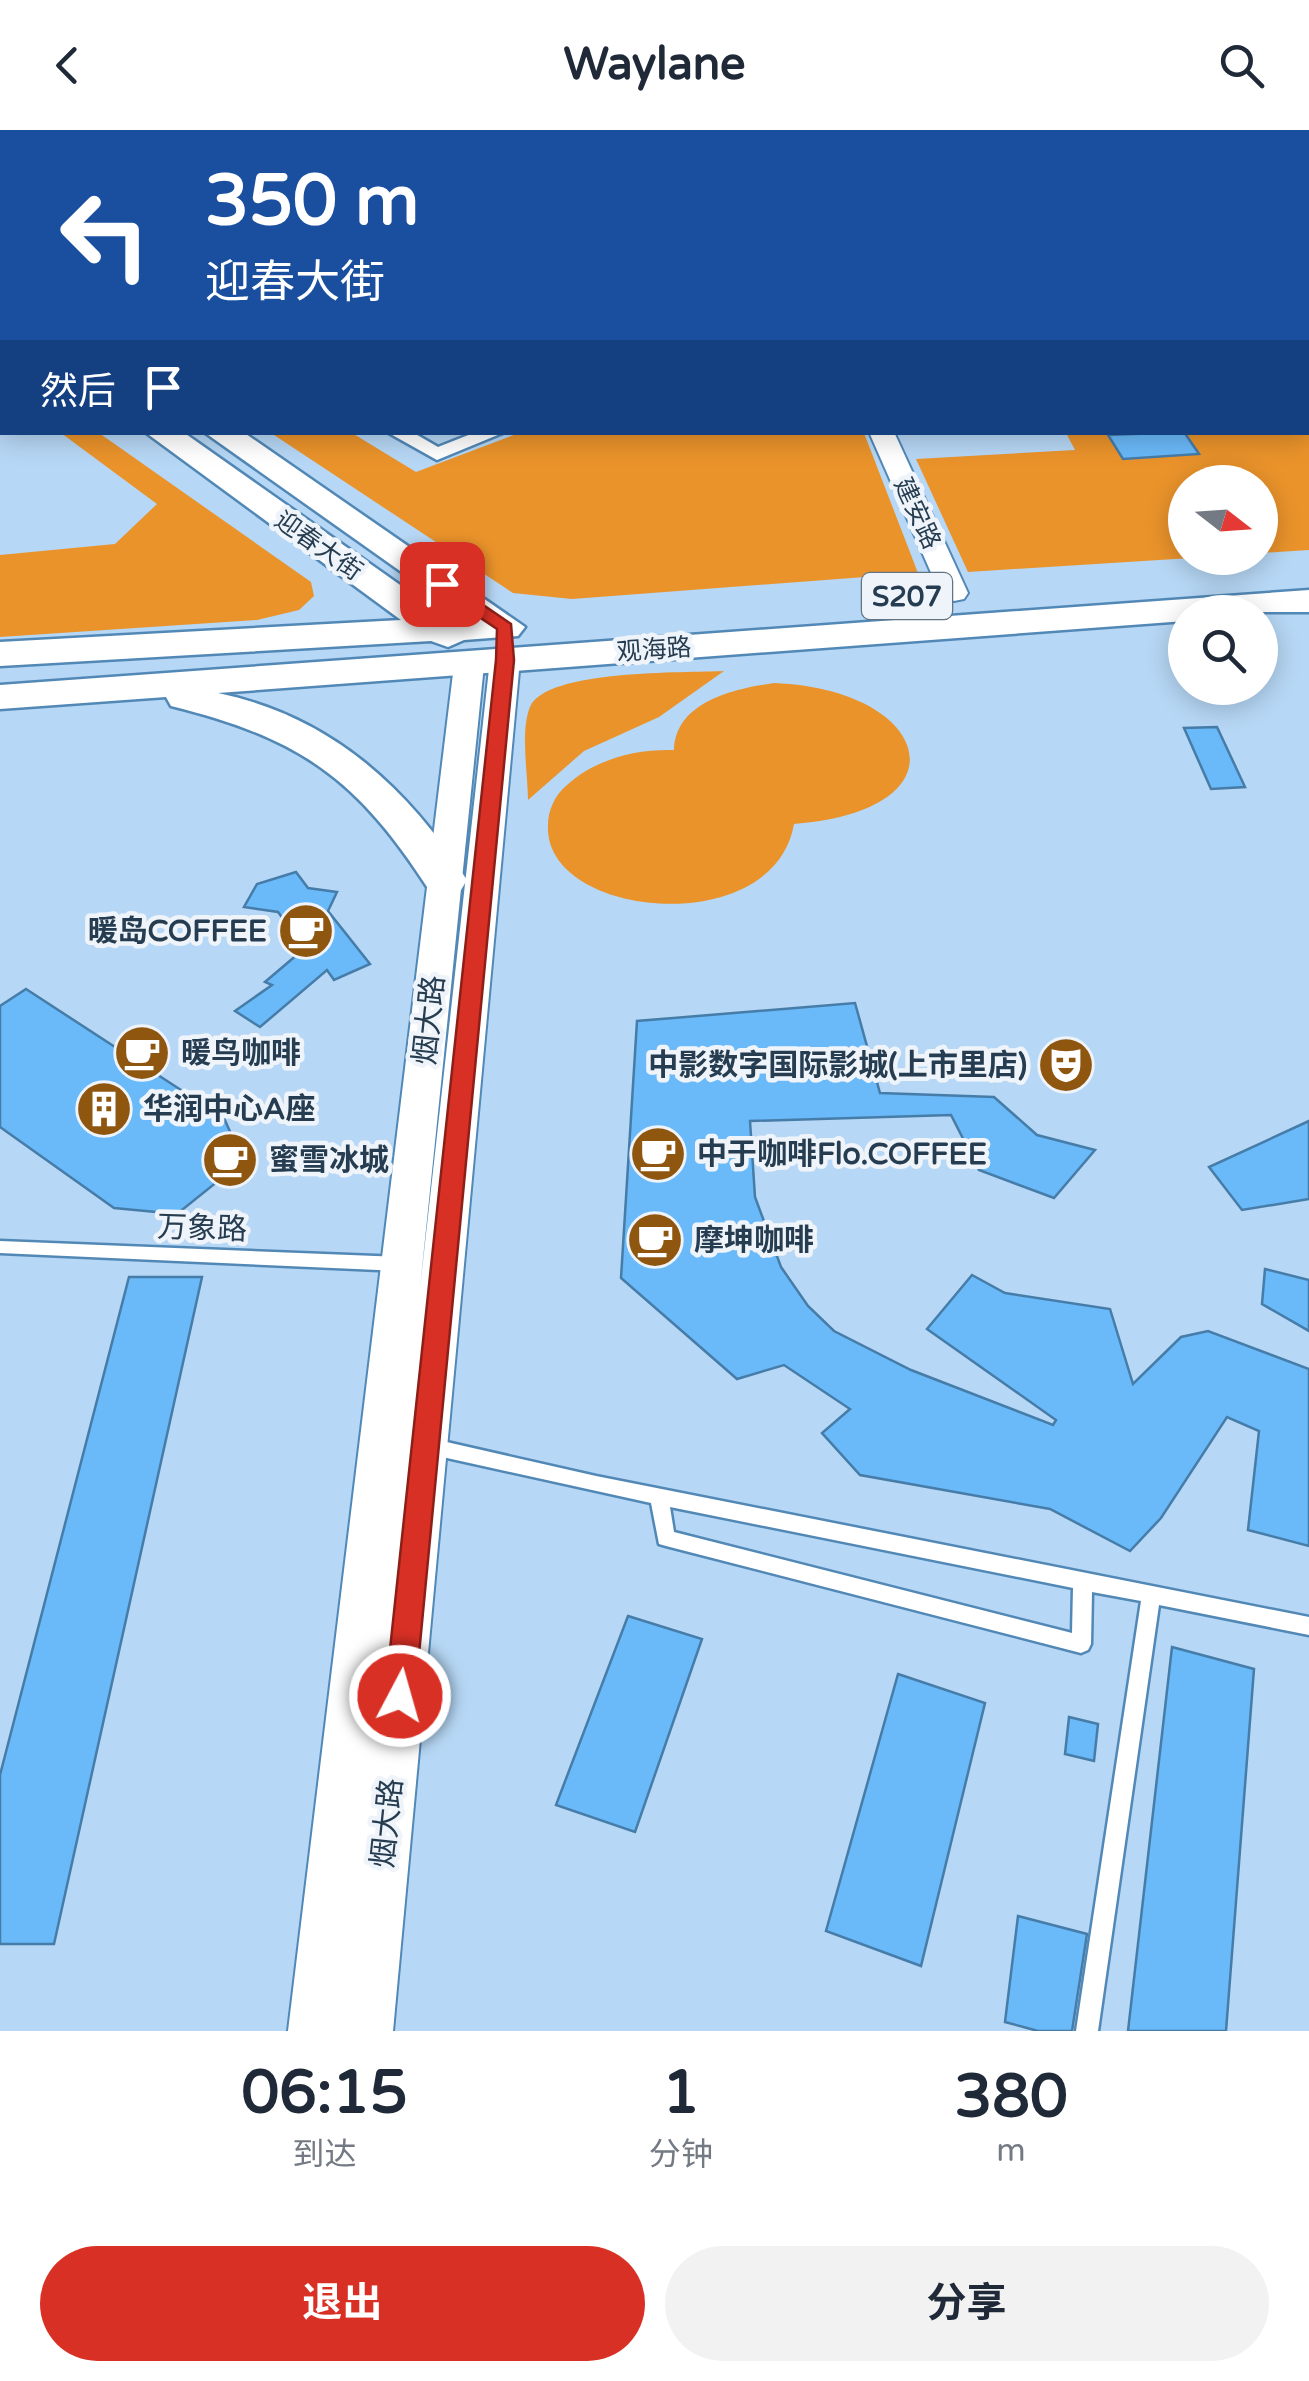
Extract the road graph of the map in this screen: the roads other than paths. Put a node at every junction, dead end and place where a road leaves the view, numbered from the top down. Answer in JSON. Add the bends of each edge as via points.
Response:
{"nodes":[{"id":1,"x":165,"y":435,"type":"edge"},
{"id":2,"x":224,"y":435,"type":"edge"},
{"id":3,"x":402,"y":435,"type":"edge"},
{"id":4,"x":488,"y":435,"type":"edge"},
{"id":5,"x":882,"y":435,"type":"edge"},
{"id":6,"x":338,"y":558,"type":"junction"},
{"id":7,"x":1309,"y":567,"type":"edge"},
{"id":8,"x":954,"y":592,"type":"junction"},
{"id":9,"x":1309,"y":601,"type":"edge"},
{"id":10,"x":444,"y":631,"type":"junction"},
{"id":11,"x":272,"y":636,"type":"junction"},
{"id":12,"x":493,"y":651,"type":"junction"},
{"id":13,"x":0,"y":654,"type":"edge"},
{"id":14,"x":106,"y":687,"type":"junction"},
{"id":15,"x":0,"y":697,"type":"edge"},
{"id":16,"x":445,"y":880,"type":"junction"},
{"id":17,"x":0,"y":1247,"type":"edge"},
{"id":18,"x":402,"y":1264,"type":"junction"},
{"id":19,"x":426,"y":1445,"type":"junction"},
{"id":20,"x":659,"y":1497,"type":"junction"},
{"id":21,"x":1083,"y":1583,"type":"junction"},
{"id":22,"x":1151,"y":1596,"type":"junction"},
{"id":23,"x":1309,"y":1626,"type":"edge"},
{"id":24,"x":316,"y":2031,"type":"edge"},
{"id":25,"x":366,"y":2031,"type":"edge"},
{"id":26,"x":1087,"y":2031,"type":"edge"}],
"edges":[{"from":1,"to":6,"type":"main road","name":"迎春大街"},
{"from":2,"to":12,"type":"main road","name":"迎春大街"},
{"from":3,"to":4,"type":"street","via":[[437,454]]},
{"from":5,"to":8,"type":"street","name":"建安路"},
{"from":6,"to":10,"type":"main road","name":"迎春大街"},
{"from":6,"to":11,"type":"main road","via":[[344,575],[334,602],[295,630]]},
{"from":7,"to":8,"type":"main road","name":"观海路","number":"S207"},
{"from":8,"to":12,"type":"main road","name":"观海路","number":"S207"},
{"from":9,"to":12,"type":"main road","name":"观海路","number":"S207"},
{"from":10,"to":11,"type":"main road","name":"观海路","number":"S207"},
{"from":10,"to":12,"type":"main road","name":"迎春大街"},
{"from":10,"to":12,"type":"main road","name":"观海路","number":"S207"},
{"from":11,"to":13,"type":"main road","name":"观海路","number":"S207"},
{"from":12,"to":14,"type":"main road","name":"观海路","number":"S207"},
{"from":12,"to":16,"type":"street","name":"烟大路"},
{"from":12,"to":19,"type":"street","name":"烟大路"},
{"from":14,"to":15,"type":"main road","name":"观海路","number":"S207"},
{"from":14,"to":16,"type":"main road","via":[[244,710],[331,752],[420,834]]},
{"from":16,"to":18,"type":"street","name":"烟大路"},
{"from":17,"to":18,"type":"lane","name":"万象路"},
{"from":18,"to":24,"type":"street","name":"烟大路"},
{"from":19,"to":20,"type":"lane"},
{"from":19,"to":25,"type":"street","name":"烟大路"},
{"from":20,"to":21,"type":"lane"},
{"from":20,"to":21,"type":"lane","via":[[666,1538],[1080,1644]]},
{"from":21,"to":22,"type":"lane"},
{"from":22,"to":23,"type":"lane"},
{"from":22,"to":26,"type":"lane"}]}
